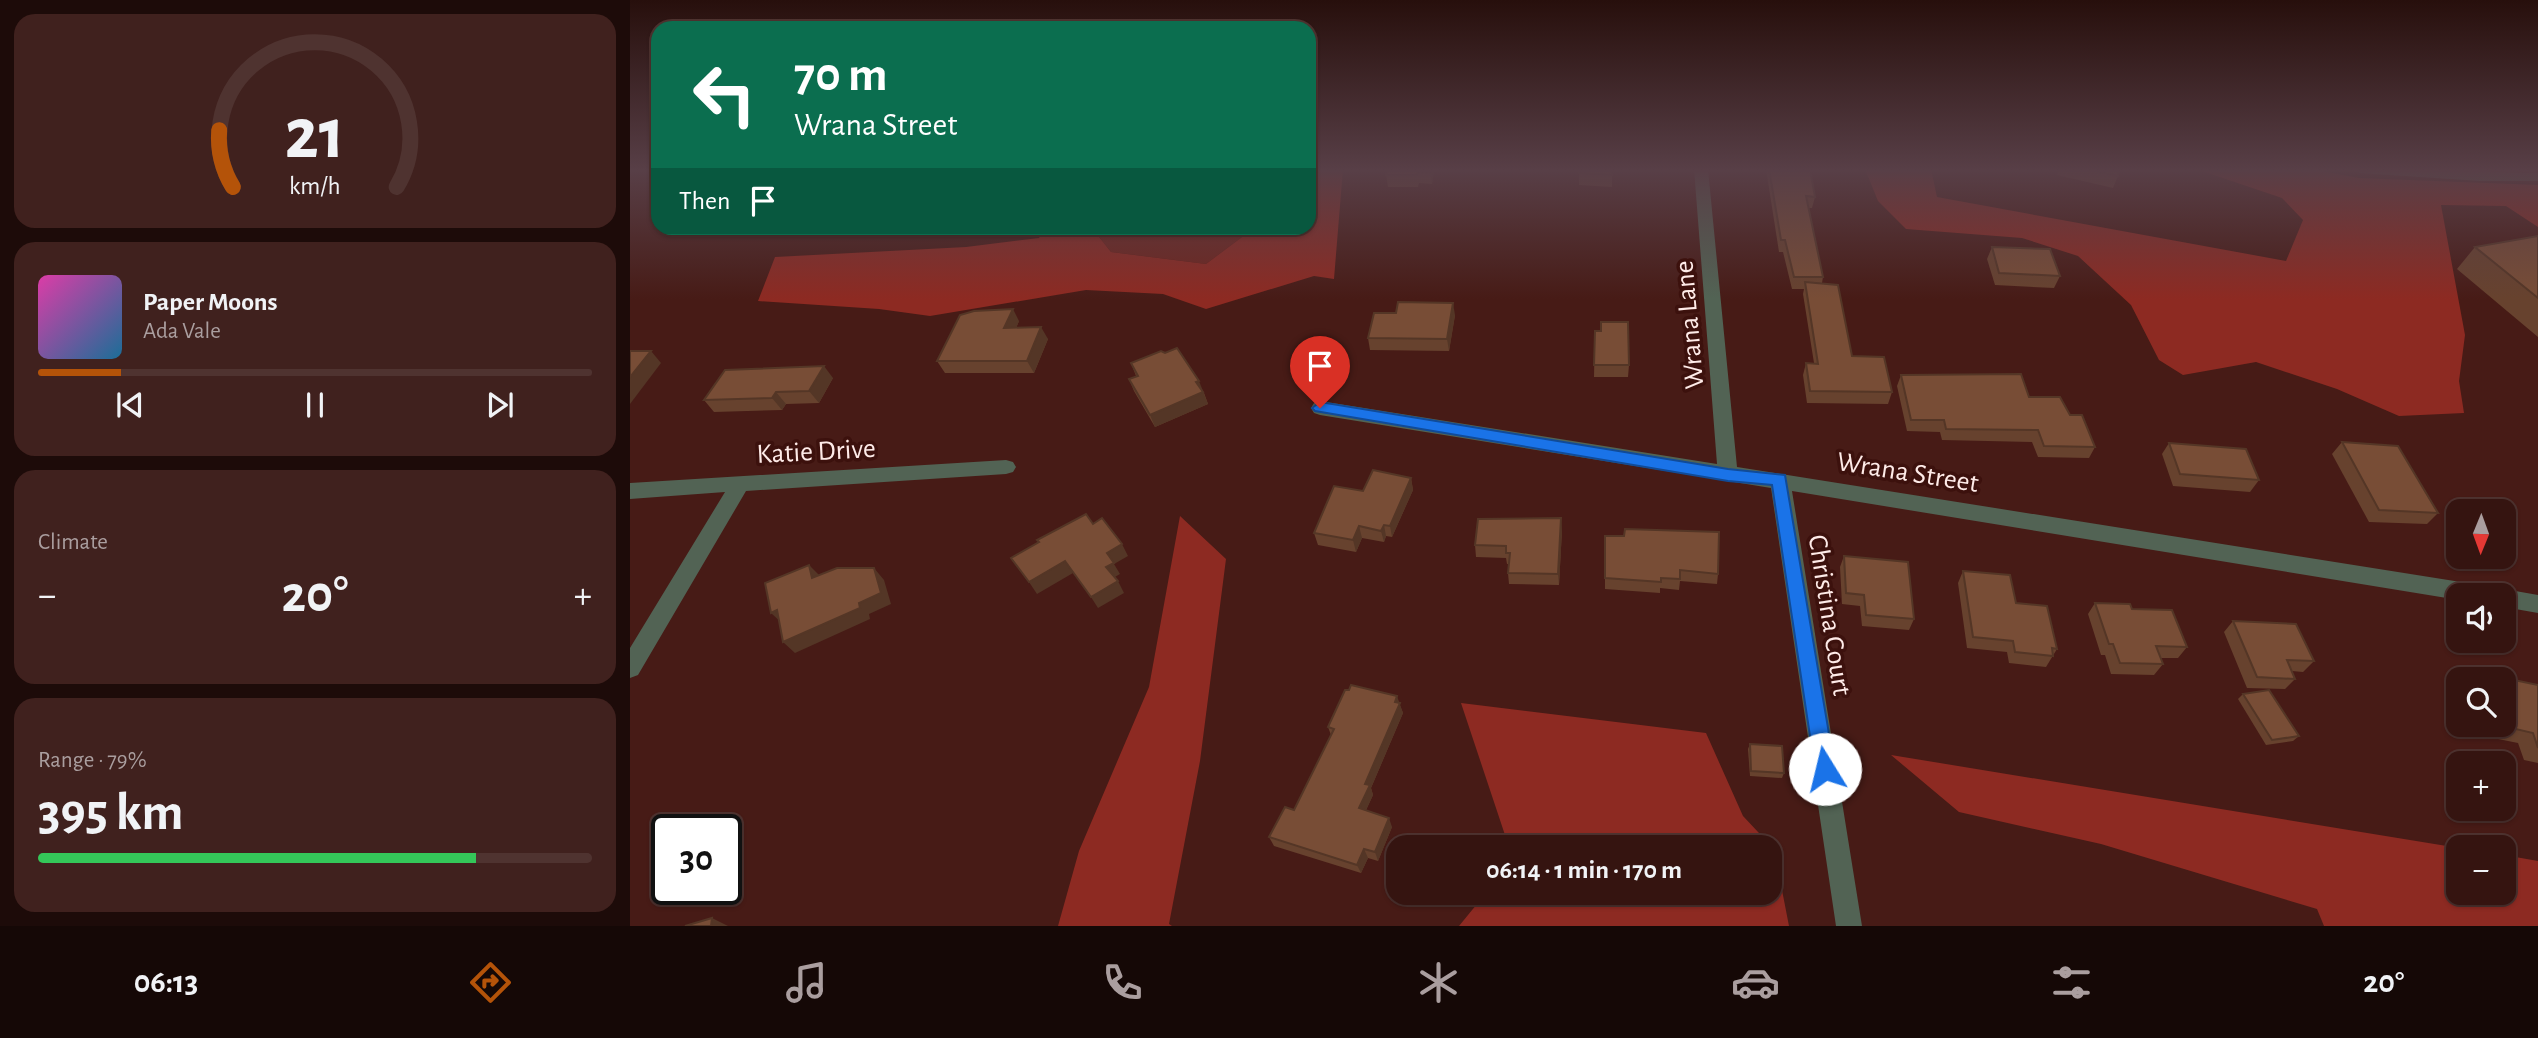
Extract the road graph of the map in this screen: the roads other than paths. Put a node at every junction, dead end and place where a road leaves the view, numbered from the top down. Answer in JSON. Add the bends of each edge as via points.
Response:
{"nodes":[{"id":1,"x":1705,"y":212,"type":"edge"},
{"id":2,"x":1320,"y":408,"type":"dead end"},
{"id":3,"x":1006,"y":467,"type":"dead end"},
{"id":4,"x":1728,"y":475,"type":"junction"},
{"id":5,"x":1780,"y":480,"type":"junction"},
{"id":6,"x":741,"y":483,"type":"junction"},
{"id":7,"x":630,"y":491,"type":"edge"},
{"id":8,"x":2446,"y":588,"type":"edge"},
{"id":9,"x":2516,"y":600,"type":"edge"},
{"id":10,"x":2538,"y":604,"type":"edge"},
{"id":11,"x":630,"y":668,"type":"edge"},
{"id":12,"x":1849,"y":926,"type":"edge"}],
"edges":[{"from":1,"to":4,"type":"street","name":"Wrana Lane"},
{"from":2,"to":4,"type":"street","name":"Wrana Street"},
{"from":3,"to":6,"type":"street","name":"Katie Drive"},
{"from":4,"to":5,"type":"street","name":"Wrana Street"},
{"from":5,"to":8,"type":"street","name":"Wrana Street"},
{"from":5,"to":12,"type":"street","name":"Christina Court"},
{"from":6,"to":7,"type":"street","name":"Katie Drive"},
{"from":6,"to":11,"type":"street"},
{"from":9,"to":10,"type":"street"}]}
